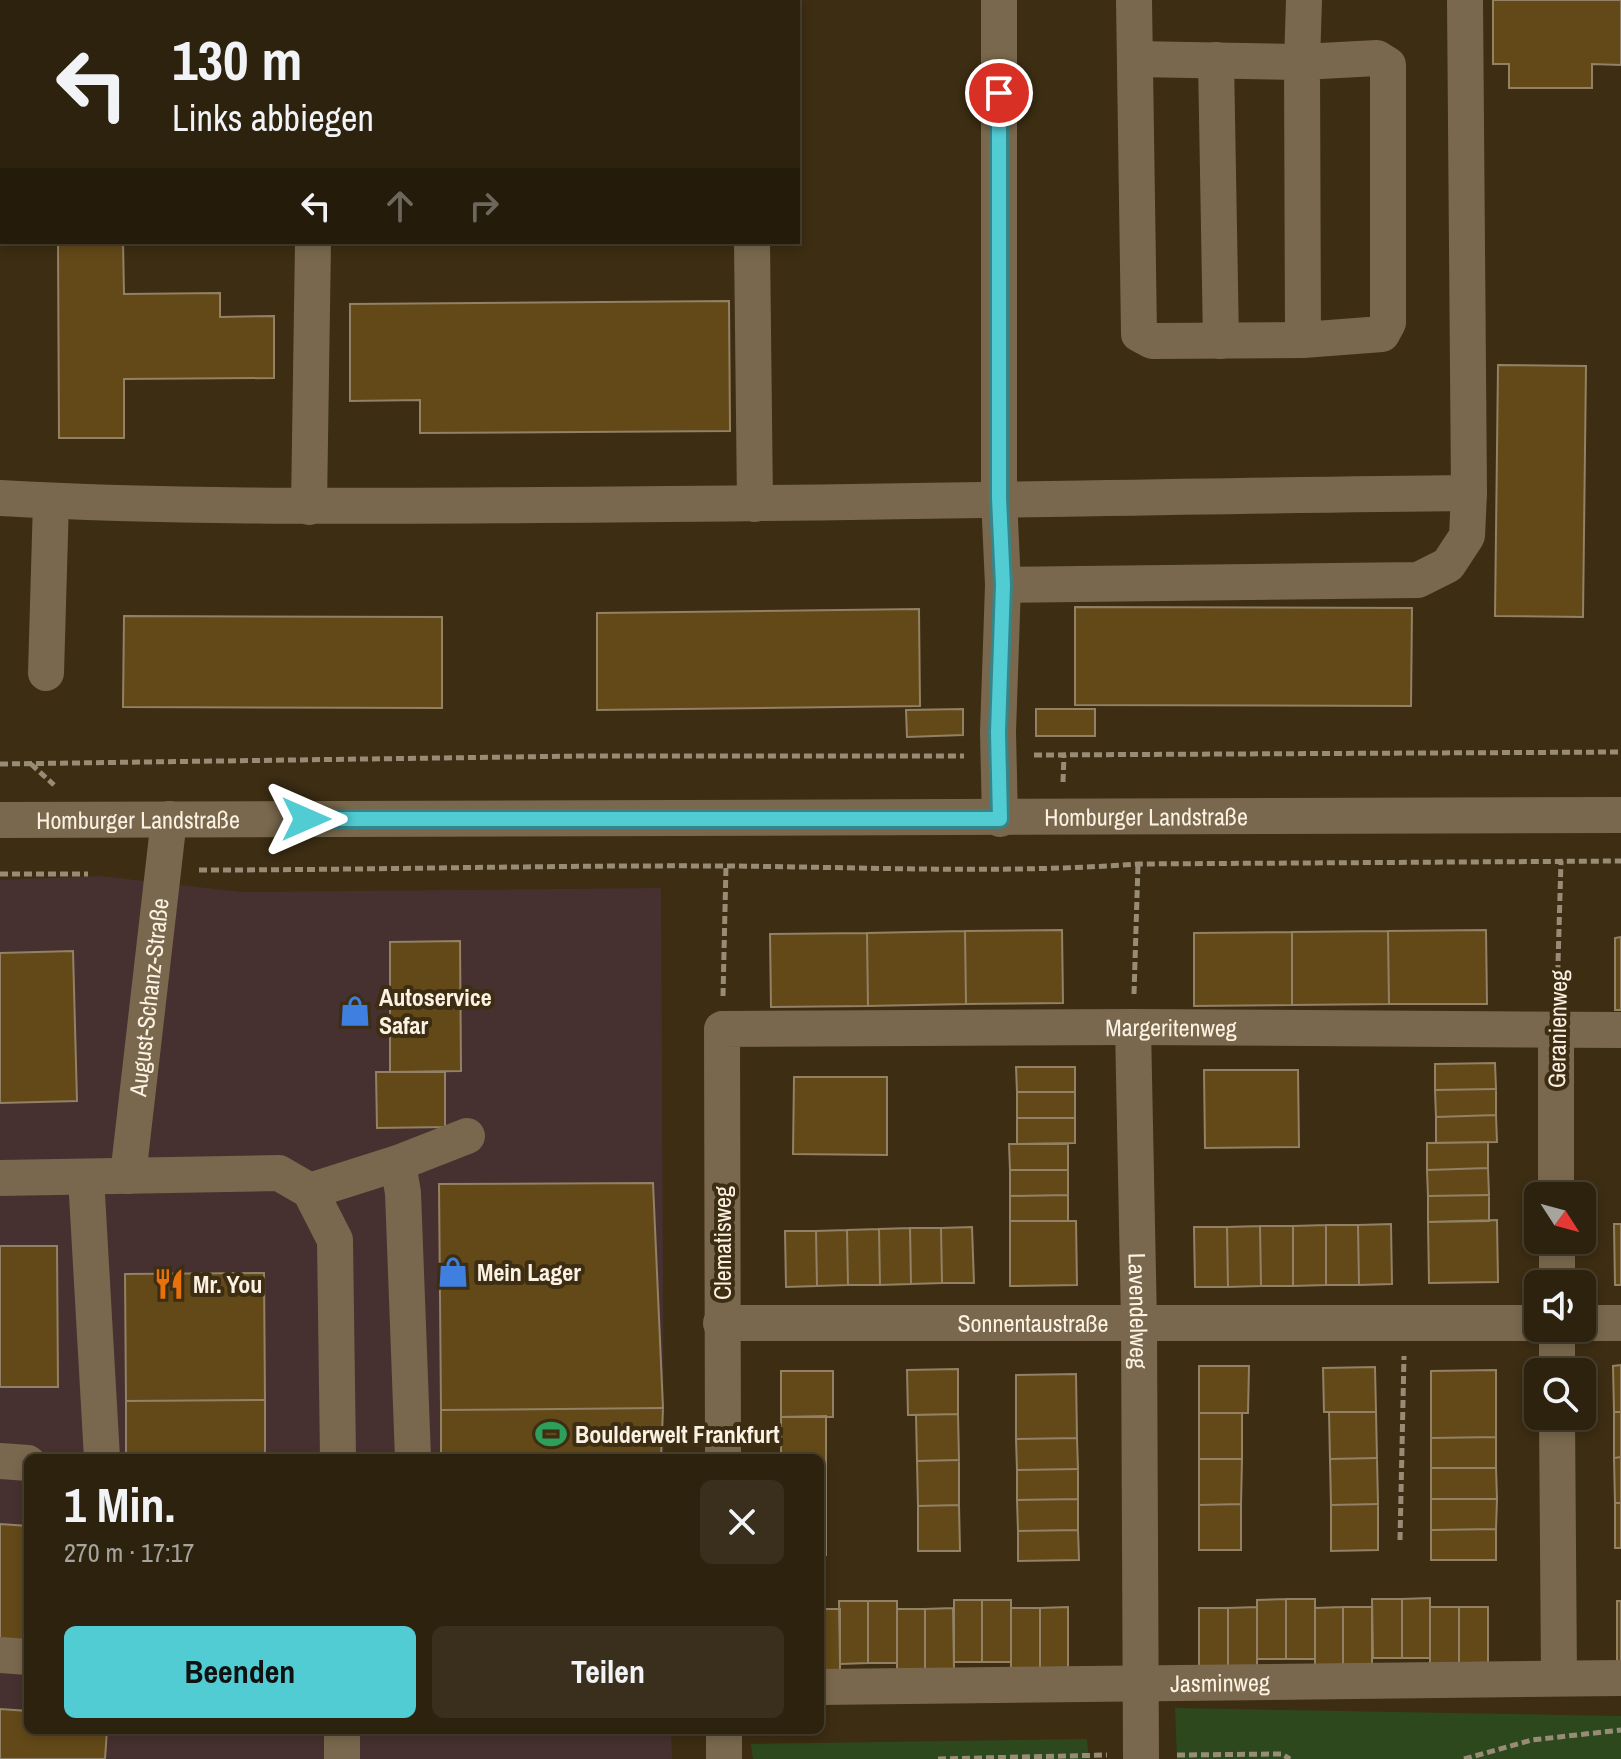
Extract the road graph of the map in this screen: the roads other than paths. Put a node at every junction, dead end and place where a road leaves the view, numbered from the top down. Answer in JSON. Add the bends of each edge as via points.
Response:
{"nodes":[{"id":1,"x":999,"y":0,"type":"edge"},
{"id":2,"x":1134,"y":0,"type":"edge"},
{"id":3,"x":1304,"y":0,"type":"edge"},
{"id":4,"x":1465,"y":0,"type":"edge"},
{"id":5,"x":1135,"y":59,"type":"junction"},
{"id":6,"x":1216,"y":60,"type":"junction"},
{"id":7,"x":1302,"y":62,"type":"junction"},
{"id":8,"x":313,"y":244,"type":"edge"},
{"id":9,"x":752,"y":244,"type":"edge"},
{"id":10,"x":1303,"y":340,"type":"junction"},
{"id":11,"x":1221,"y":341,"type":"junction"},
{"id":12,"x":1469,"y":493,"type":"junction"},
{"id":13,"x":0,"y":498,"type":"edge"},
{"id":14,"x":999,"y":498,"type":"junction"},
{"id":15,"x":51,"y":501,"type":"junction"},
{"id":16,"x":755,"y":504,"type":"junction"},
{"id":17,"x":309,"y":507,"type":"junction"},
{"id":18,"x":1003,"y":585,"type":"junction"},
{"id":19,"x":46,"y":673,"type":"dead end"},
{"id":20,"x":1621,"y":815,"type":"edge"},
{"id":21,"x":169,"y":819,"type":"junction"},
{"id":22,"x":1000,"y":819,"type":"junction"},
{"id":23,"x":0,"y":820,"type":"edge"},
{"id":24,"x":1133,"y":1027,"type":"junction"},
{"id":25,"x":722,"y":1029,"type":"joint"},
{"id":26,"x":1556,"y":1030,"type":"junction"},
{"id":27,"x":1621,"y":1030,"type":"edge"},
{"id":28,"x":467,"y":1136,"type":"dead end"},
{"id":29,"x":398,"y":1163,"type":"junction"},
{"id":30,"x":128,"y":1176,"type":"junction"},
{"id":31,"x":86,"y":1177,"type":"junction"},
{"id":32,"x":0,"y":1178,"type":"edge"},
{"id":33,"x":1556,"y":1182,"type":"edge"},
{"id":34,"x":310,"y":1191,"type":"junction"},
{"id":35,"x":721,"y":1323,"type":"junction"},
{"id":36,"x":1139,"y":1323,"type":"junction"},
{"id":37,"x":1524,"y":1323,"type":"edge"},
{"id":38,"x":1596,"y":1323,"type":"edge"},
{"id":39,"x":1621,"y":1323,"type":"edge"},
{"id":40,"x":1557,"y":1430,"type":"edge"},
{"id":41,"x":102,"y":1454,"type":"edge"},
{"id":42,"x":338,"y":1454,"type":"edge"},
{"id":43,"x":413,"y":1454,"type":"edge"},
{"id":44,"x":723,"y":1454,"type":"edge"},
{"id":45,"x":0,"y":1461,"type":"edge"},
{"id":46,"x":24,"y":1463,"type":"edge"},
{"id":47,"x":0,"y":1655,"type":"edge"},
{"id":48,"x":24,"y":1657,"type":"edge"},
{"id":49,"x":1559,"y":1678,"type":"junction"},
{"id":50,"x":1621,"y":1678,"type":"edge"},
{"id":51,"x":1143,"y":1684,"type":"junction"},
{"id":52,"x":824,"y":1687,"type":"edge"},
{"id":53,"x":342,"y":1734,"type":"edge"},
{"id":54,"x":724,"y":1734,"type":"edge"},
{"id":55,"x":1141,"y":1757,"type":"edge"},
{"id":56,"x":342,"y":1759,"type":"edge"},
{"id":57,"x":724,"y":1759,"type":"edge"}],
"edges":[{"from":1,"to":14,"type":"street"},
{"from":2,"to":5,"type":"street"},
{"from":3,"to":7,"type":"street"},
{"from":4,"to":12,"type":"street"},
{"from":5,"to":6,"type":"street"},
{"from":5,"to":11,"type":"street","via":[[1139,334],[1152,341]]},
{"from":6,"to":7,"type":"street"},
{"from":6,"to":11,"type":"street"},
{"from":7,"to":10,"type":"street"},
{"from":7,"to":10,"type":"street","via":[[1377,58],[1388,65],[1388,323],[1382,334]]},
{"from":8,"to":17,"type":"street"},
{"from":9,"to":16,"type":"street"},
{"from":10,"to":11,"type":"street"},
{"from":12,"to":14,"type":"street"},
{"from":12,"to":18,"type":"street","via":[[1467,536],[1448,565],[1418,580]]},
{"from":13,"to":15,"type":"street"},
{"from":14,"to":16,"type":"street"},
{"from":14,"to":18,"type":"street"},
{"from":15,"to":17,"type":"street"},
{"from":15,"to":19,"type":"street"},
{"from":16,"to":17,"type":"street"},
{"from":18,"to":22,"type":"street"},
{"from":20,"to":22,"type":"street","name":"Homburger Landstraße"},
{"from":21,"to":22,"type":"street","name":"Homburger Landstraße"},
{"from":21,"to":23,"type":"street","name":"Homburger Landstraße"},
{"from":21,"to":30,"type":"street","name":"August-Schanz-Straße"},
{"from":24,"to":25,"type":"street","name":"Margeritenweg"},
{"from":24,"to":26,"type":"street","name":"Margeritenweg"},
{"from":24,"to":36,"type":"street","name":"Lavendelweg"},
{"from":25,"to":35,"type":"street","name":"Clematisweg"},
{"from":26,"to":27,"type":"street","name":"Margeritenweg"},
{"from":26,"to":33,"type":"street","name":"Geranienweg"},
{"from":28,"to":29,"type":"street"},
{"from":29,"to":34,"type":"street"},
{"from":29,"to":43,"type":"street"},
{"from":30,"to":31,"type":"street"},
{"from":30,"to":34,"type":"street","via":[[279,1173]]},
{"from":31,"to":32,"type":"street"},
{"from":31,"to":41,"type":"street"},
{"from":34,"to":42,"type":"street","via":[[335,1240]]},
{"from":35,"to":36,"type":"street","name":"Sonnentaustraße"},
{"from":35,"to":44,"type":"street","name":"Clematisweg"},
{"from":36,"to":37,"type":"street","name":"Sonnentaustraße"},
{"from":36,"to":51,"type":"street","name":"Lavendelweg"},
{"from":38,"to":39,"type":"street"},
{"from":40,"to":49,"type":"street"},
{"from":45,"to":46,"type":"street"},
{"from":47,"to":48,"type":"street"},
{"from":49,"to":50,"type":"street","name":"Jasminweg"},
{"from":49,"to":51,"type":"street","name":"Jasminweg"},
{"from":51,"to":52,"type":"street","name":"Jasminweg"},
{"from":51,"to":55,"type":"street","name":"Lavendelweg"},
{"from":53,"to":56,"type":"street"},
{"from":54,"to":57,"type":"street"}]}
